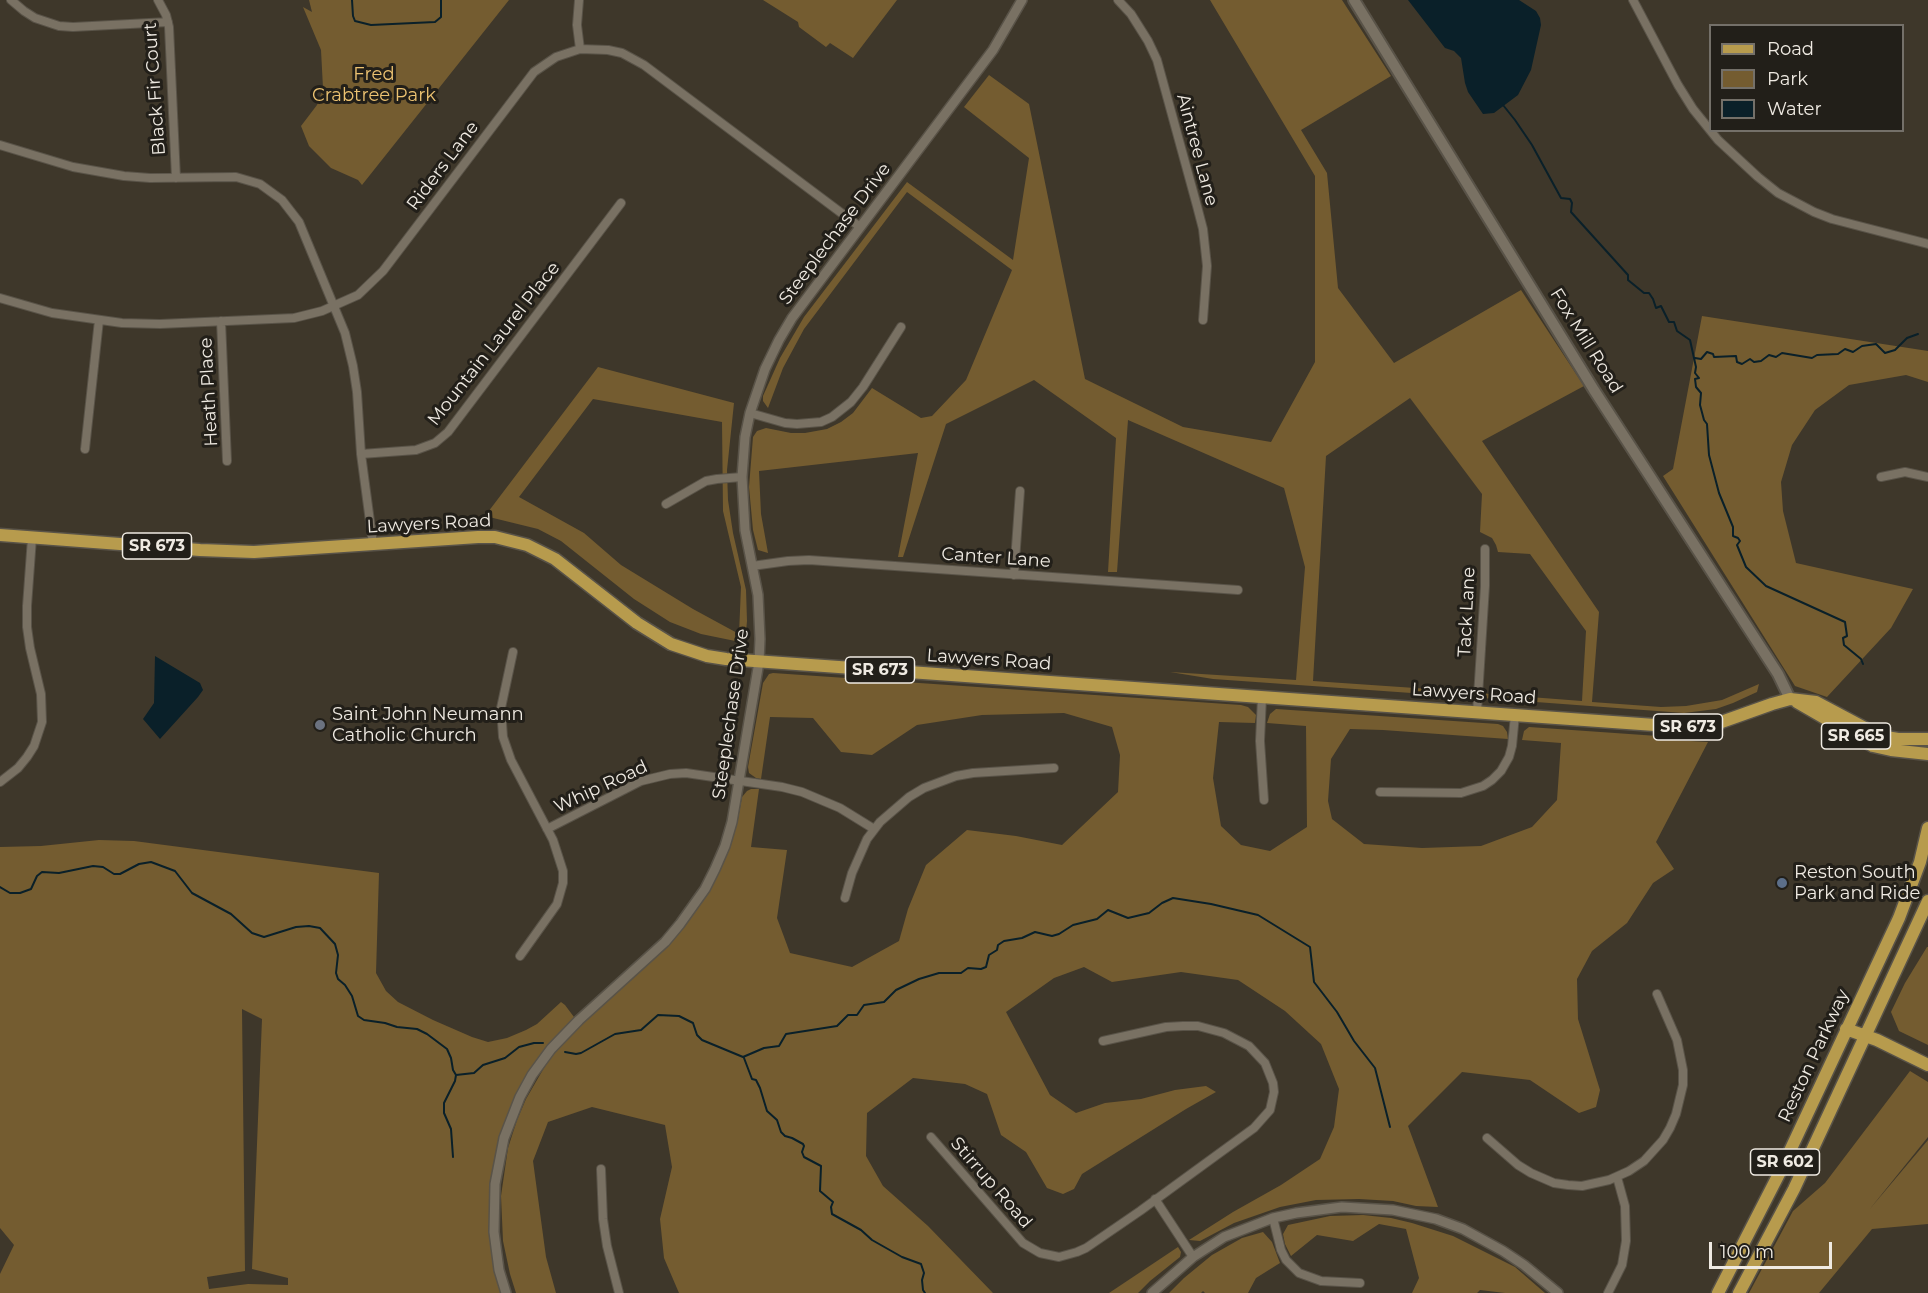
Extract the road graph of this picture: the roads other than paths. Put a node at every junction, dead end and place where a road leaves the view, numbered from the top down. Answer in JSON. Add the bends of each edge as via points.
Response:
{"nodes":[{"id":1,"x":10,"y":0,"type":"edge"},
{"id":2,"x":158,"y":0,"type":"edge"},
{"id":3,"x":579,"y":0,"type":"edge"},
{"id":4,"x":1022,"y":0,"type":"edge"},
{"id":5,"x":1118,"y":0,"type":"edge"},
{"id":6,"x":1354,"y":0,"type":"edge"},
{"id":7,"x":1634,"y":0,"type":"edge"},
{"id":8,"x":168,"y":22,"type":"junction"},
{"id":9,"x":580,"y":49,"type":"junction"},
{"id":10,"x":1709,"y":129,"type":"edge"},
{"id":11,"x":1712,"y":132,"type":"edge"},
{"id":12,"x":0,"y":145,"type":"edge"},
{"id":13,"x":176,"y":178,"type":"junction"},
{"id":14,"x":621,"y":203,"type":"dead end"},
{"id":15,"x":860,"y":227,"type":"junction"},
{"id":16,"x":1928,"y":244,"type":"edge"},
{"id":17,"x":0,"y":298,"type":"edge"},
{"id":18,"x":334,"y":306,"type":"junction"},
{"id":19,"x":99,"y":320,"type":"junction"},
{"id":20,"x":1203,"y":320,"type":"dead end"},
{"id":21,"x":220,"y":321,"type":"junction"},
{"id":22,"x":901,"y":327,"type":"dead end"},
{"id":23,"x":750,"y":413,"type":"junction"},
{"id":24,"x":85,"y":449,"type":"dead end"},
{"id":25,"x":361,"y":454,"type":"junction"},
{"id":26,"x":227,"y":461,"type":"dead end"},
{"id":27,"x":742,"y":477,"type":"junction"},
{"id":28,"x":1881,"y":477,"type":"dead end"},
{"id":29,"x":1928,"y":477,"type":"edge"},
{"id":30,"x":1020,"y":491,"type":"dead end"},
{"id":31,"x":666,"y":504,"type":"dead end"},
{"id":32,"x":0,"y":535,"type":"edge"},
{"id":33,"x":32,"y":538,"type":"junction"},
{"id":34,"x":373,"y":544,"type":"junction"},
{"id":35,"x":1485,"y":549,"type":"dead end"},
{"id":36,"x":752,"y":566,"type":"junction"},
{"id":37,"x":1014,"y":574,"type":"junction"},
{"id":38,"x":1238,"y":591,"type":"dead end"},
{"id":39,"x":513,"y":652,"type":"dead end"},
{"id":40,"x":759,"y":662,"type":"junction"},
{"id":41,"x":1262,"y":697,"type":"junction"},
{"id":42,"x":1790,"y":699,"type":"junction"},
{"id":43,"x":1477,"y":712,"type":"junction"},
{"id":44,"x":1515,"y":715,"type":"junction"},
{"id":45,"x":1928,"y":740,"type":"edge"},
{"id":46,"x":1928,"y":754,"type":"edge"},
{"id":47,"x":1054,"y":768,"type":"dead end"},
{"id":48,"x":0,"y":782,"type":"edge"},
{"id":49,"x":740,"y":782,"type":"junction"},
{"id":50,"x":1380,"y":792,"type":"dead end"},
{"id":51,"x":1264,"y":800,"type":"dead end"},
{"id":52,"x":1928,"y":828,"type":"edge"},
{"id":53,"x":547,"y":829,"type":"junction"},
{"id":54,"x":874,"y":829,"type":"junction"},
{"id":55,"x":845,"y":898,"type":"dead end"},
{"id":56,"x":1928,"y":901,"type":"edge"},
{"id":57,"x":520,"y":956,"type":"dead end"},
{"id":58,"x":1657,"y":994,"type":"dead end"},
{"id":59,"x":1846,"y":1029,"type":"junction"},
{"id":60,"x":1865,"y":1036,"type":"junction"},
{"id":61,"x":1103,"y":1041,"type":"dead end"},
{"id":62,"x":1928,"y":1065,"type":"edge"},
{"id":63,"x":931,"y":1137,"type":"dead end"},
{"id":64,"x":1487,"y":1138,"type":"dead end"},
{"id":65,"x":601,"y":1169,"type":"dead end"},
{"id":66,"x":1617,"y":1178,"type":"junction"},
{"id":67,"x":1155,"y":1199,"type":"junction"},
{"id":68,"x":1273,"y":1218,"type":"junction"},
{"id":69,"x":1193,"y":1257,"type":"junction"},
{"id":70,"x":1360,"y":1283,"type":"dead end"},
{"id":71,"x":506,"y":1293,"type":"edge"},
{"id":72,"x":619,"y":1293,"type":"edge"},
{"id":73,"x":1152,"y":1293,"type":"edge"},
{"id":74,"x":1558,"y":1293,"type":"edge"},
{"id":75,"x":1608,"y":1293,"type":"edge"},
{"id":76,"x":1718,"y":1293,"type":"edge"},
{"id":77,"x":1739,"y":1293,"type":"edge"}],
"edges":[{"from":1,"to":8,"type":"street","via":[[35,18],[59,26]]},
{"from":2,"to":8,"type":"street","name":"Black Fir Court"},
{"from":3,"to":9,"type":"street"},
{"from":4,"to":15,"type":"street","name":"Steeplechase Drive","via":[[993,50]]},
{"from":5,"to":20,"type":"street","name":"Aintree Lane","via":[[1155,54],[1197,206],[1207,266]]},
{"from":6,"to":42,"type":"main road","name":"Fox Mill Road","via":[[1594,390],[1778,674]]},
{"from":7,"to":10,"type":"street","via":[[1678,85]]},
{"from":8,"to":13,"type":"street","name":"Black Fir Court"},
{"from":9,"to":15,"type":"street","name":"Riders Lane","via":[[609,50],[639,62]]},
{"from":9,"to":18,"type":"street","name":"Riders Lane","via":[[556,57],[534,72],[383,271],[358,295]]},
{"from":11,"to":16,"type":"street","via":[[1778,193],[1814,212]]},
{"from":12,"to":13,"type":"street","via":[[98,173]]},
{"from":13,"to":18,"type":"street","via":[[236,177],[272,191],[299,222]]},
{"from":14,"to":25,"type":"street","name":"Mountain Laurel Place","via":[[448,432],[435,443],[416,450]]},
{"from":15,"to":23,"type":"street","name":"Steeplechase Drive","via":[[792,318],[765,369]]},
{"from":17,"to":19,"type":"street","name":"Riders Lane","via":[[52,313]]},
{"from":18,"to":21,"type":"street","name":"Riders Lane","via":[[294,318]]},
{"from":18,"to":25,"type":"street","via":[[353,366]]},
{"from":19,"to":21,"type":"street","name":"Riders Lane","via":[[160,324]]},
{"from":19,"to":24,"type":"street"},
{"from":21,"to":26,"type":"street","name":"Heath Place"},
{"from":22,"to":23,"type":"street","via":[[863,387],[832,417],[797,424]]},
{"from":23,"to":27,"type":"street","name":"Steeplechase Drive"},
{"from":25,"to":34,"type":"street"},
{"from":27,"to":31,"type":"street","via":[[706,481]]},
{"from":27,"to":36,"type":"street","name":"Steeplechase Drive"},
{"from":28,"to":29,"type":"street","via":[[1905,472]]},
{"from":30,"to":37,"type":"street"},
{"from":32,"to":33,"type":"main road","name":"Lawyers Road","number":"SR 673"},
{"from":33,"to":34,"type":"main road","name":"Lawyers Road","number":"SR 673","via":[[220,551]]},
{"from":33,"to":48,"type":"street","via":[[27,627],[41,694],[42,722],[27,757]]},
{"from":34,"to":40,"type":"main road","name":"Lawyers Road","number":"SR 673","via":[[478,537],[527,545],[555,559],[671,644],[707,656]]},
{"from":35,"to":43,"type":"street","name":"Tack Lane"},
{"from":36,"to":37,"type":"street","name":"Canter Lane","via":[[809,560]]},
{"from":36,"to":40,"type":"street","name":"Steeplechase Drive","via":[[760,615]]},
{"from":37,"to":38,"type":"street","name":"Canter Lane"},
{"from":39,"to":53,"type":"street","via":[[501,708],[503,737]]},
{"from":40,"to":41,"type":"main road","name":"Lawyers Road","number":"SR 673"},
{"from":40,"to":49,"type":"street","name":"Steeplechase Drive"},
{"from":41,"to":43,"type":"main road","name":"Lawyers Road","number":"SR 673"},
{"from":41,"to":51,"type":"street"},
{"from":42,"to":44,"type":"main road","name":"Lawyers Road","number":"SR 673","via":[[1697,727]]},
{"from":42,"to":45,"type":"main road","name":"Lawyers Road","number":"SR 665","via":[[1816,702],[1880,736]]},
{"from":42,"to":46,"type":"main road","number":"SR 665","via":[[1873,746]]},
{"from":43,"to":44,"type":"main road","name":"Lawyers Road","number":"SR 673"},
{"from":44,"to":50,"type":"street","via":[[1509,758],[1483,786],[1461,793]]},
{"from":47,"to":54,"type":"street","via":[[973,773],[939,782],[902,802]]},
{"from":49,"to":53,"type":"street","name":"Whip Road","via":[[686,773],[655,776]]},
{"from":49,"to":54,"type":"street","name":"Whip Road","via":[[802,792],[840,808]]},
{"from":49,"to":71,"type":"street","name":"Steeplechase Drive","via":[[725,846],[693,907],[664,942],[551,1049],[520,1096],[504,1138],[495,1184],[494,1232]]},
{"from":52,"to":59,"type":"main road","name":"Reston Parkway","number":"SR 602","via":[[1912,889]]},
{"from":53,"to":57,"type":"street","via":[[562,864],[561,894]]},
{"from":54,"to":55,"type":"street","via":[[861,851]]},
{"from":56,"to":60,"type":"main road","name":"Reston Parkway","number":"SR 602"},
{"from":58,"to":66,"type":"street","via":[[1681,1055],[1680,1100],[1663,1140],[1644,1161]]},
{"from":59,"to":60,"type":"main road"},
{"from":59,"to":76,"type":"main road","name":"Reston Parkway","number":"SR 602","via":[[1781,1170]]},
{"from":60,"to":62,"type":"main road"},
{"from":60,"to":77,"type":"main road","name":"Reston Parkway","number":"SR 602","via":[[1794,1189]]},
{"from":61,"to":67,"type":"street","name":"Stirrup Road","via":[[1166,1027],[1198,1026],[1249,1046],[1270,1072],[1274,1092],[1270,1110],[1263,1119]]},
{"from":63,"to":67,"type":"street","name":"Stirrup Road","via":[[1023,1243],[1040,1253],[1059,1257],[1077,1252]]},
{"from":64,"to":66,"type":"street","via":[[1531,1173],[1554,1183],[1582,1186]]},
{"from":65,"to":72,"type":"street","via":[[604,1228]]},
{"from":66,"to":75,"type":"street","via":[[1625,1206],[1626,1241],[1622,1265]]},
{"from":67,"to":69,"type":"street"},
{"from":68,"to":69,"type":"street","via":[[1224,1237]]},
{"from":68,"to":70,"type":"street","via":[[1281,1250],[1299,1273],[1321,1281]]},
{"from":68,"to":74,"type":"street","via":[[1342,1207],[1393,1210],[1436,1220],[1463,1229],[1503,1251]]},
{"from":69,"to":73,"type":"street"}]}
